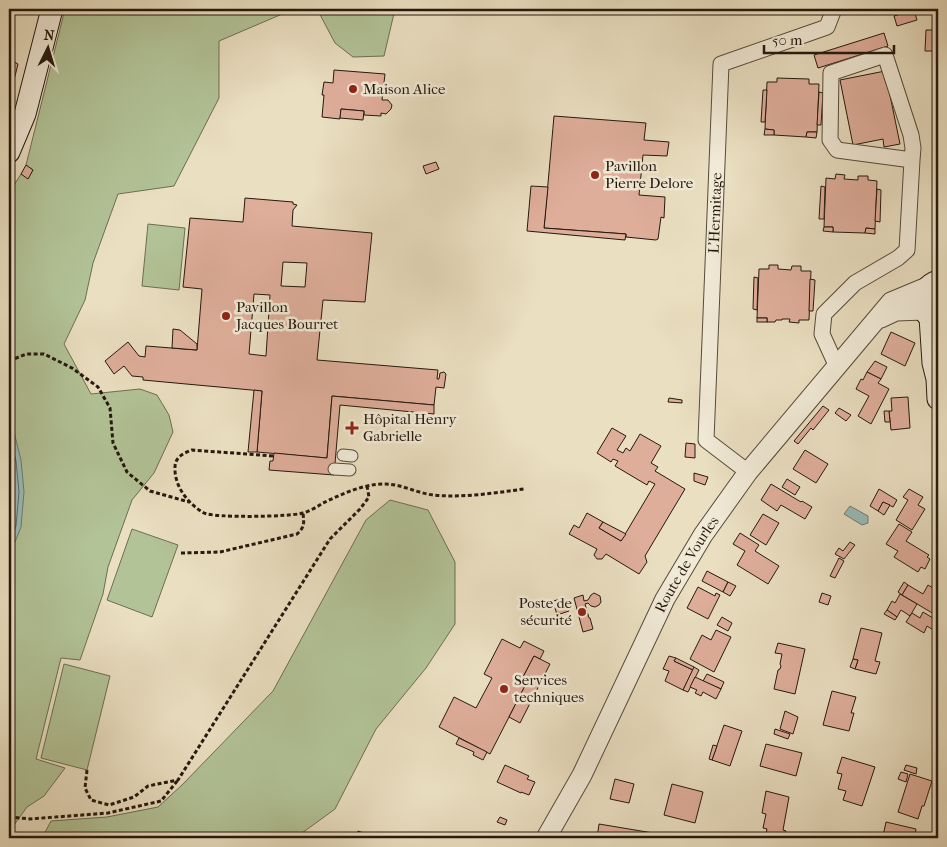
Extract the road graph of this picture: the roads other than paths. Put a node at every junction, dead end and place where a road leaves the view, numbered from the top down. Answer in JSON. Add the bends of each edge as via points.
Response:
{"nodes":[{"id":1,"x":52,"y":9,"type":"edge"},
{"id":2,"x":834,"y":9,"type":"edge"},
{"id":3,"x":9,"y":152,"type":"edge"},
{"id":4,"x":912,"y":160,"type":"junction"},
{"id":5,"x":933,"y":284,"type":"edge"},
{"id":6,"x":931,"y":316,"type":"edge"},
{"id":7,"x":875,"y":322,"type":"junction"},
{"id":8,"x":837,"y":366,"type":"junction"},
{"id":9,"x":938,"y":383,"type":"edge"},
{"id":10,"x":334,"y":469,"type":"dead end"},
{"id":11,"x":350,"y":470,"type":"dead end"},
{"id":12,"x":748,"y":472,"type":"junction"},
{"id":13,"x":546,"y":838,"type":"edge"}],
"edges":[{"from":1,"to":3,"type":"main road","via":[[25,114]]},
{"from":2,"to":12,"type":"street","name":"L'Hermitage","via":[[827,27],[720,64],[706,440]]},
{"from":4,"to":4,"type":"street","via":[[911,135],[885,55],[830,73],[830,140],[837,150]]},
{"from":4,"to":8,"type":"street","via":[[907,250],[855,283],[824,314],[822,334]]},
{"from":5,"to":6,"type":"main road","via":[[922,298]]},
{"from":5,"to":7,"type":"street","name":"Route de Vourles","via":[[891,302]]},
{"from":6,"to":7,"type":"street","name":"Route de Vourles","via":[[896,311]]},
{"from":6,"to":9,"type":"main road","via":[[933,363]]},
{"from":7,"to":8,"type":"street","name":"Route de Vourles"},
{"from":8,"to":12,"type":"street","name":"Route de Vourles"},
{"from":10,"to":11,"type":"street"},
{"from":12,"to":13,"type":"street","name":"Route de Vourles","via":[[703,535],[665,599],[582,775]]}]}
